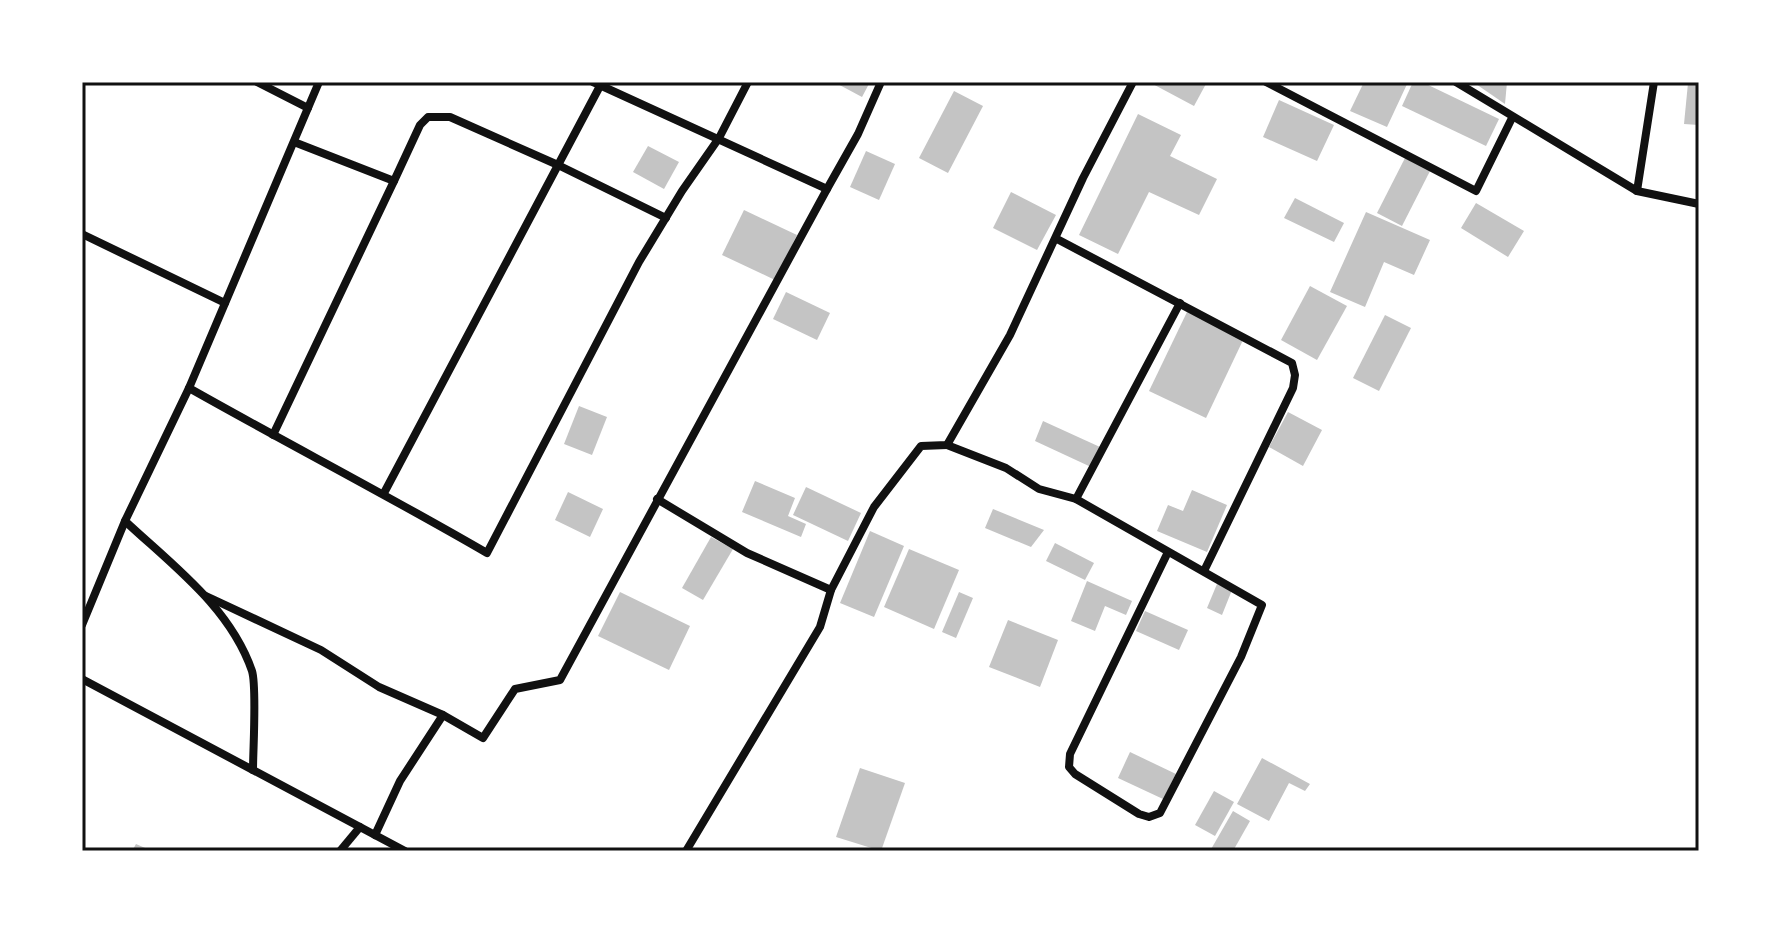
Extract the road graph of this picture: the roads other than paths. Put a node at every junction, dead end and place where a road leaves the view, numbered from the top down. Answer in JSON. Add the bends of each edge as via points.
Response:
{"nodes":[{"id":1,"x":257,"y":82,"type":"edge"},
{"id":2,"x":319,"y":82,"type":"edge"},
{"id":3,"x":748,"y":82,"type":"edge"},
{"id":4,"x":881,"y":82,"type":"edge"},
{"id":5,"x":1133,"y":82,"type":"edge"},
{"id":6,"x":1266,"y":82,"type":"edge"},
{"id":7,"x":1456,"y":82,"type":"edge"},
{"id":8,"x":1654,"y":82,"type":"edge"},
{"id":9,"x":596,"y":84,"type":"edge"},
{"id":10,"x":308,"y":108,"type":"junction"},
{"id":11,"x":1512,"y":118,"type":"junction"},
{"id":12,"x":719,"y":138,"type":"junction"},
{"id":13,"x":294,"y":142,"type":"junction"},
{"id":14,"x":558,"y":165,"type":"junction"},
{"id":15,"x":394,"y":181,"type":"junction"},
{"id":16,"x":827,"y":189,"type":"junction"},
{"id":17,"x":1637,"y":191,"type":"junction"},
{"id":18,"x":1699,"y":204,"type":"edge"},
{"id":19,"x":666,"y":218,"type":"junction"},
{"id":20,"x":82,"y":234,"type":"edge"},
{"id":21,"x":1057,"y":239,"type":"junction"},
{"id":22,"x":225,"y":303,"type":"junction"},
{"id":23,"x":1180,"y":303,"type":"junction"},
{"id":24,"x":189,"y":388,"type":"junction"},
{"id":25,"x":273,"y":435,"type":"junction"},
{"id":26,"x":947,"y":445,"type":"junction"},
{"id":27,"x":384,"y":493,"type":"junction"},
{"id":28,"x":657,"y":499,"type":"junction"},
{"id":29,"x":1076,"y":499,"type":"junction"},
{"id":30,"x":125,"y":521,"type":"junction"},
{"id":31,"x":1168,"y":552,"type":"junction"},
{"id":32,"x":1204,"y":571,"type":"junction"},
{"id":33,"x":831,"y":590,"type":"junction"},
{"id":34,"x":206,"y":596,"type":"junction"},
{"id":35,"x":82,"y":625,"type":"edge"},
{"id":36,"x":82,"y":679,"type":"edge"},
{"id":37,"x":443,"y":715,"type":"junction"},
{"id":38,"x":253,"y":770,"type":"junction"},
{"id":39,"x":360,"y":827,"type":"junction"},
{"id":40,"x":375,"y":835,"type":"junction"},
{"id":41,"x":340,"y":851,"type":"edge"},
{"id":42,"x":405,"y":851,"type":"edge"},
{"id":43,"x":686,"y":851,"type":"edge"}],
"edges":[{"from":1,"to":10,"type":"street"},
{"from":2,"to":10,"type":"street"},
{"from":3,"to":12,"type":"street"},
{"from":4,"to":16,"type":"street"},
{"from":5,"to":21,"type":"street"},
{"from":6,"to":11,"type":"street","via":[[1476,191]]},
{"from":7,"to":11,"type":"street"},
{"from":8,"to":17,"type":"street"},
{"from":9,"to":12,"type":"street"},
{"from":9,"to":14,"type":"street"},
{"from":10,"to":13,"type":"street"},
{"from":11,"to":17,"type":"street"},
{"from":12,"to":16,"type":"street"},
{"from":12,"to":19,"type":"street"},
{"from":13,"to":15,"type":"street"},
{"from":13,"to":22,"type":"street"},
{"from":14,"to":15,"type":"street","via":[[450,117],[428,117]]},
{"from":14,"to":19,"type":"street"},
{"from":14,"to":27,"type":"street"},
{"from":15,"to":25,"type":"street"},
{"from":16,"to":28,"type":"street"},
{"from":17,"to":18,"type":"street"},
{"from":19,"to":27,"type":"street","via":[[487,553]]},
{"from":20,"to":22,"type":"street"},
{"from":21,"to":23,"type":"street"},
{"from":21,"to":26,"type":"street"},
{"from":22,"to":24,"type":"street"},
{"from":23,"to":29,"type":"street"},
{"from":23,"to":32,"type":"street","via":[[1292,363],[1295,375]]},
{"from":24,"to":25,"type":"street"},
{"from":24,"to":30,"type":"street"},
{"from":25,"to":27,"type":"street"},
{"from":26,"to":29,"type":"street","via":[[1006,468],[1039,489]]},
{"from":26,"to":33,"type":"street","via":[[921,446],[874,507]]},
{"from":28,"to":33,"type":"street","via":[[747,553]]},
{"from":28,"to":37,"type":"street","via":[[560,680],[515,689],[483,738]]},
{"from":29,"to":31,"type":"street"},
{"from":30,"to":34,"type":"street"},
{"from":30,"to":35,"type":"street"},
{"from":31,"to":32,"type":"street"},
{"from":31,"to":32,"type":"street","via":[[1070,754],[1069,767],[1149,817],[1160,813],[1241,657],[1262,605]]},
{"from":33,"to":43,"type":"street","via":[[820,627]]},
{"from":34,"to":37,"type":"street"},
{"from":34,"to":38,"type":"street","via":[[253,673]]},
{"from":36,"to":38,"type":"street"},
{"from":37,"to":40,"type":"street","via":[[400,781]]},
{"from":38,"to":39,"type":"street"},
{"from":39,"to":40,"type":"street"},
{"from":39,"to":41,"type":"street"},
{"from":40,"to":42,"type":"street"}]}
